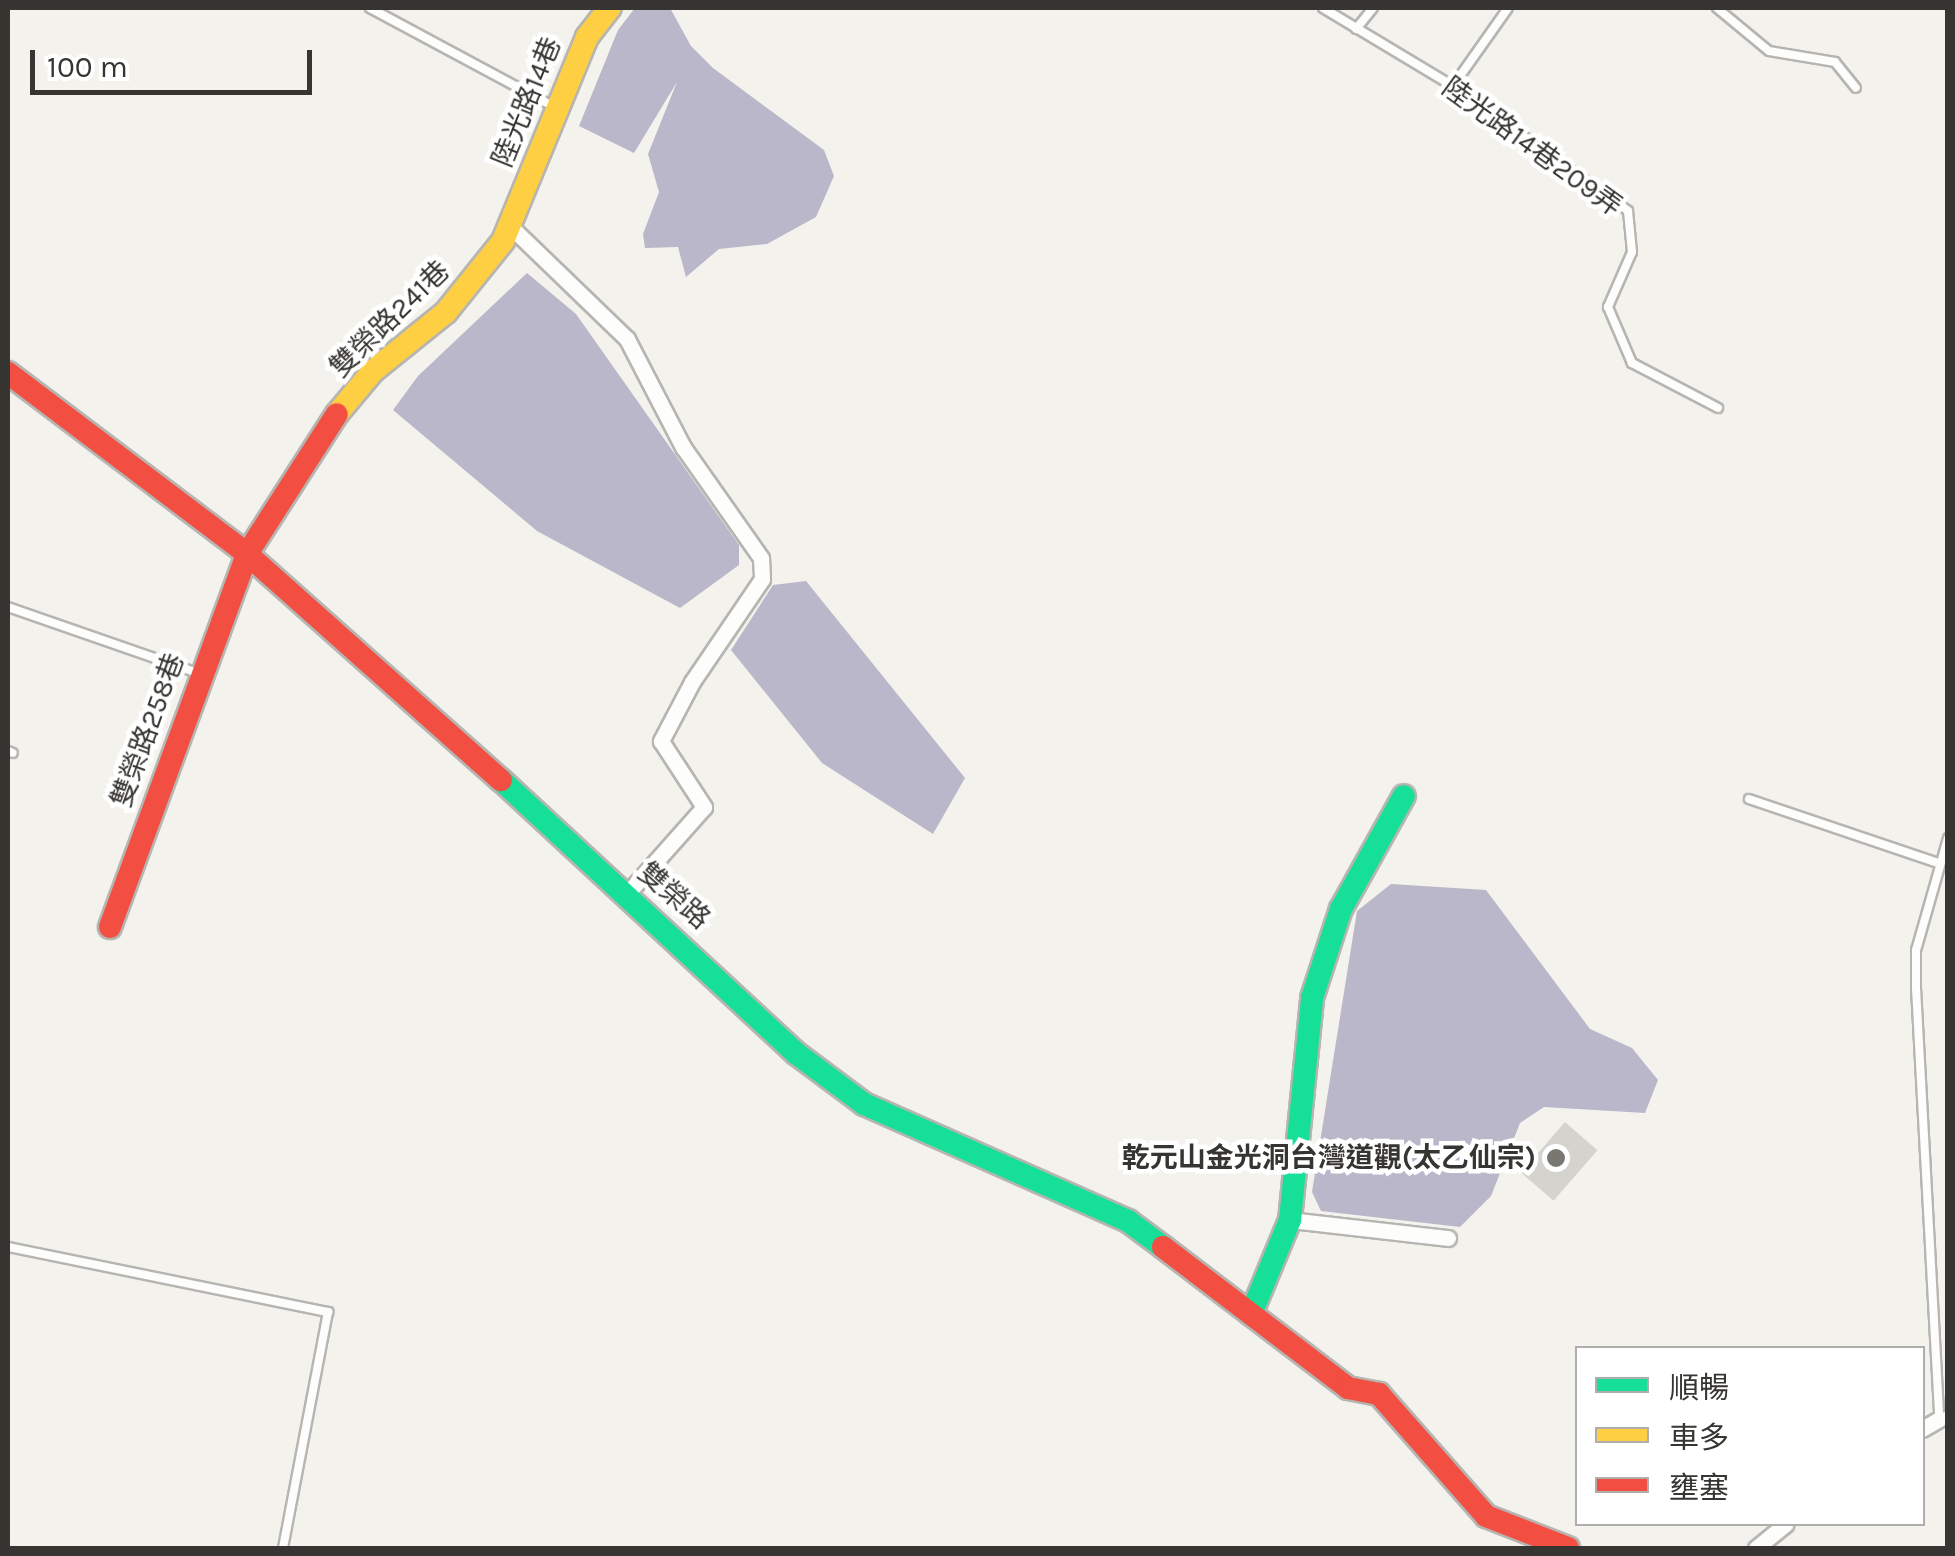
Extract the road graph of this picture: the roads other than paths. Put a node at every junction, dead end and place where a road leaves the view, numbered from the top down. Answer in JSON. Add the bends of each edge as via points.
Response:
{"nodes":[{"id":1,"x":370,"y":8,"type":"edge"},
{"id":2,"x":610,"y":8,"type":"edge"},
{"id":3,"x":1323,"y":8,"type":"edge"},
{"id":4,"x":1372,"y":8,"type":"edge"},
{"id":5,"x":1508,"y":8,"type":"edge"},
{"id":6,"x":1717,"y":8,"type":"edge"},
{"id":7,"x":1356,"y":29,"type":"junction"},
{"id":8,"x":1453,"y":86,"type":"junction"},
{"id":9,"x":1856,"y":88,"type":"dead end"},
{"id":10,"x":557,"y":109,"type":"junction"},
{"id":11,"x":509,"y":225,"type":"junction"},
{"id":12,"x":8,"y":373,"type":"edge"},
{"id":13,"x":1718,"y":408,"type":"dead end"},
{"id":14,"x":246,"y":554,"type":"junction"},
{"id":15,"x":8,"y":607,"type":"edge"},
{"id":16,"x":200,"y":674,"type":"junction"},
{"id":17,"x":1404,"y":796,"type":"dead end"},
{"id":18,"x":1749,"y":799,"type":"dead end"},
{"id":19,"x":1948,"y":838,"type":"edge"},
{"id":20,"x":1938,"y":863,"type":"junction"},
{"id":21,"x":626,"y":894,"type":"junction"},
{"id":22,"x":110,"y":927,"type":"dead end"},
{"id":23,"x":1290,"y":1220,"type":"junction"},
{"id":24,"x":1448,"y":1238,"type":"dead end"},
{"id":25,"x":8,"y":1248,"type":"edge"},
{"id":26,"x":1251,"y":1314,"type":"junction"},
{"id":27,"x":1943,"y":1417,"type":"edge"},
{"id":28,"x":1784,"y":1526,"type":"edge"},
{"id":29,"x":283,"y":1548,"type":"edge"},
{"id":30,"x":1568,"y":1548,"type":"edge"},
{"id":31,"x":1756,"y":1548,"type":"edge"}],
"edges":[{"from":1,"to":10,"type":"lane"},
{"from":2,"to":10,"type":"street","name":"陸光路14巷","via":[[587,37]]},
{"from":3,"to":7,"type":"lane","name":"陸光路14巷209弄"},
{"from":4,"to":7,"type":"lane"},
{"from":5,"to":8,"type":"lane"},
{"from":6,"to":9,"type":"lane","via":[[1769,51],[1835,62]]},
{"from":7,"to":8,"type":"lane","name":"陸光路14巷209弄"},
{"from":8,"to":13,"type":"lane","name":"陸光路14巷209弄","via":[[1628,211],[1632,252],[1608,307],[1632,364]]},
{"from":10,"to":11,"type":"street","name":"陸光路14巷"},
{"from":11,"to":14,"type":"street","name":"雙榮路241巷","via":[[446,312],[373,371],[314,442]]},
{"from":11,"to":21,"type":"street","via":[[626,338],[683,447],[761,558],[762,579],[661,741],[704,806]]},
{"from":12,"to":14,"type":"street","name":"雙榮路"},
{"from":14,"to":16,"type":"street","name":"雙榮路258巷"},
{"from":14,"to":21,"type":"street","name":"雙榮路"},
{"from":15,"to":16,"type":"lane"},
{"from":16,"to":22,"type":"street","name":"雙榮路258巷"},
{"from":17,"to":23,"type":"street","via":[[1342,910],[1312,998]]},
{"from":18,"to":20,"type":"lane"},
{"from":19,"to":20,"type":"lane"},
{"from":20,"to":27,"type":"lane","via":[[1916,950],[1916,988]]},
{"from":21,"to":26,"type":"street","name":"雙榮路","via":[[798,1054],[864,1104],[1128,1221]]},
{"from":23,"to":24,"type":"street"},
{"from":23,"to":26,"type":"street"},
{"from":25,"to":29,"type":"lane","via":[[328,1312]]},
{"from":26,"to":30,"type":"street","name":"雙榮路","via":[[1348,1388],[1379,1394],[1486,1516]]},
{"from":28,"to":31,"type":"street"}]}
